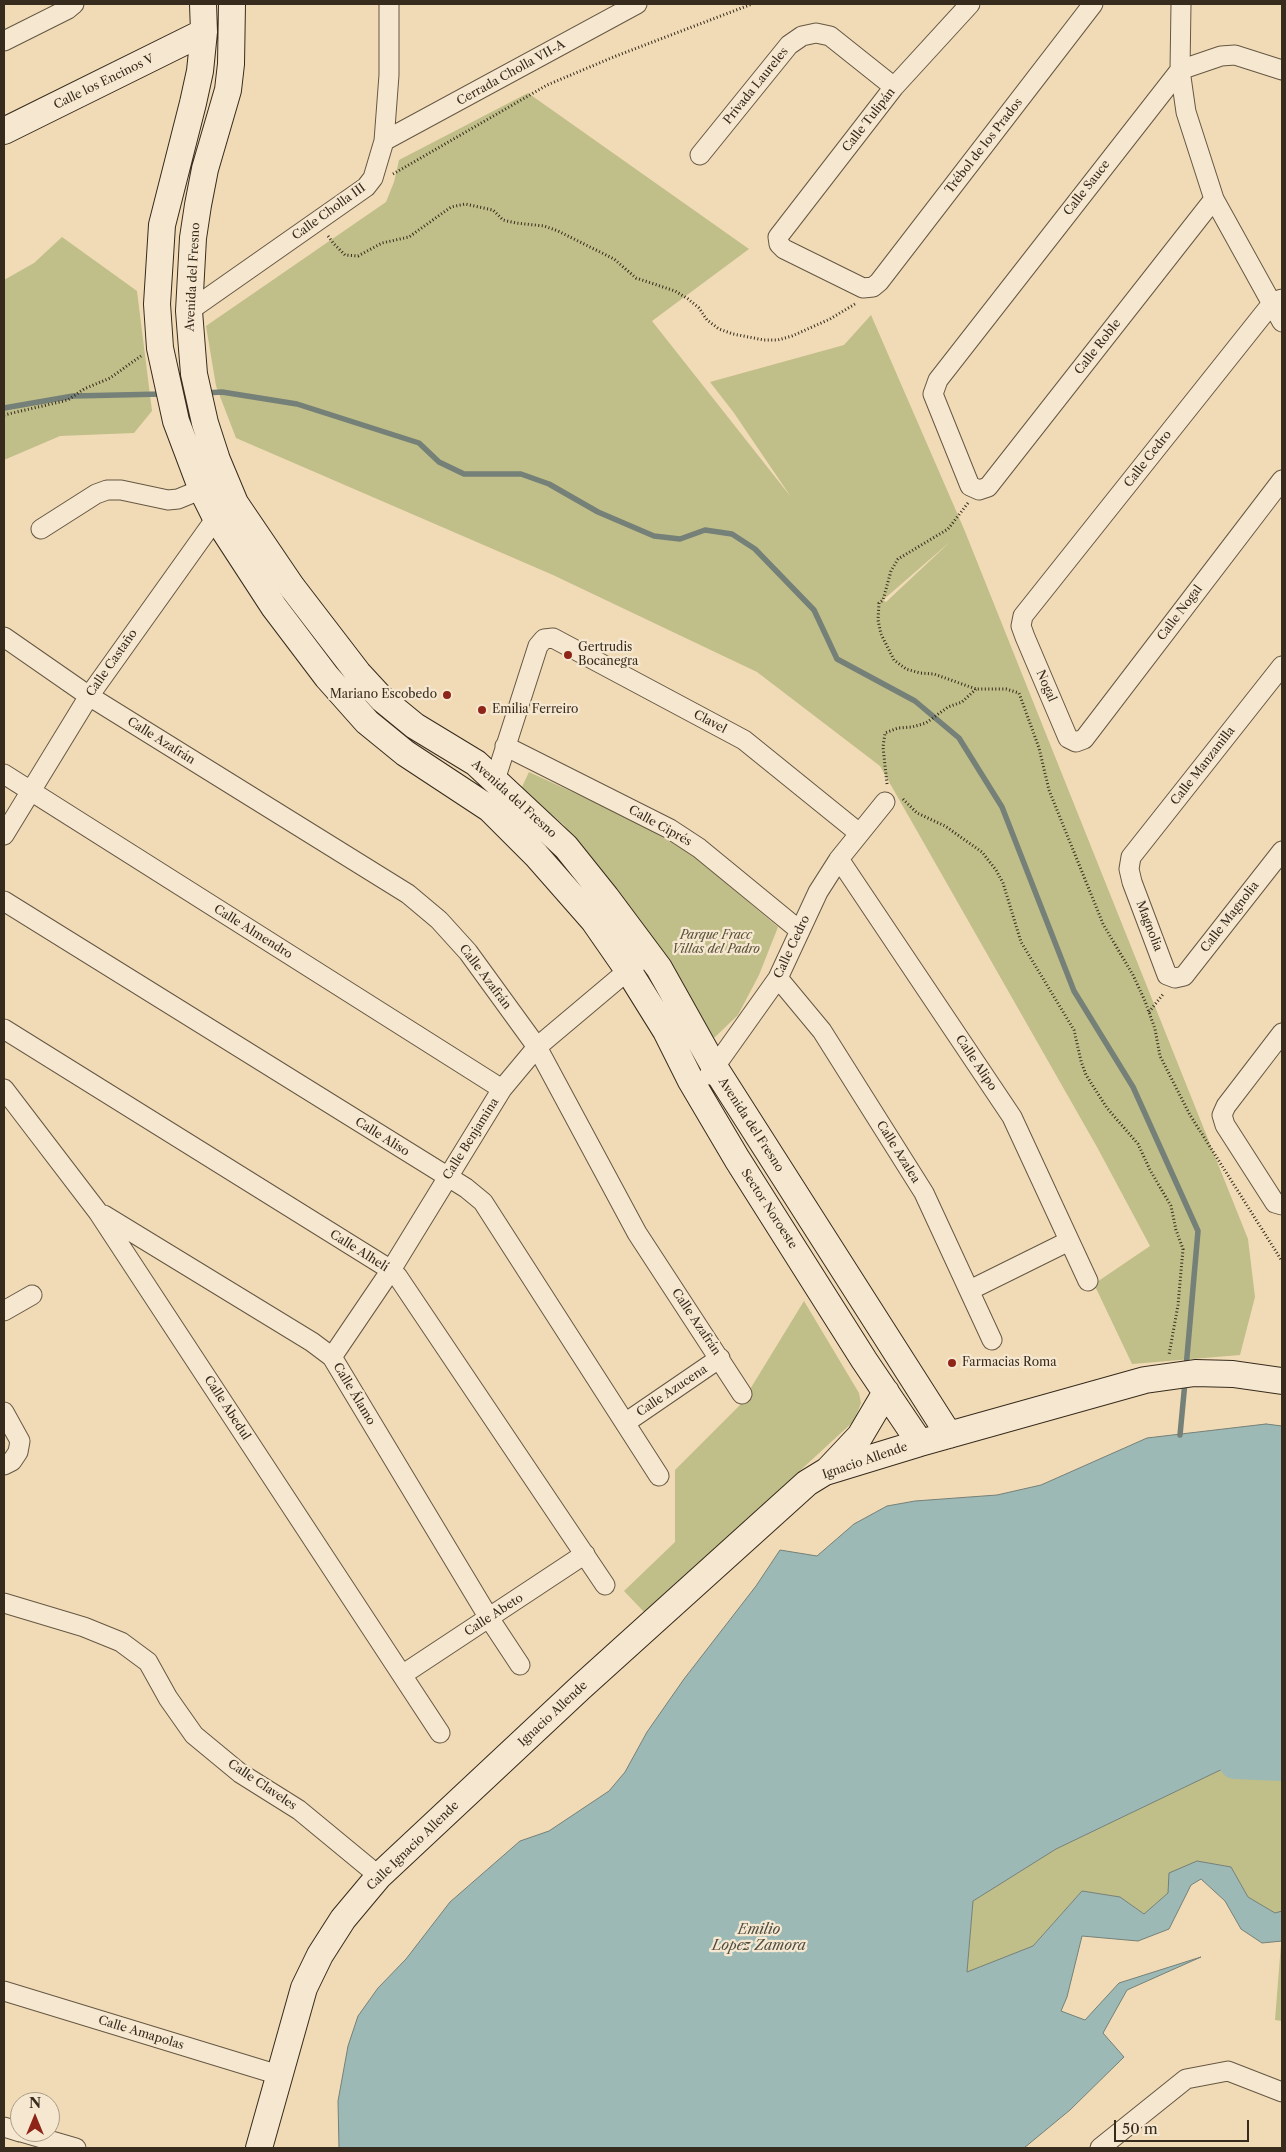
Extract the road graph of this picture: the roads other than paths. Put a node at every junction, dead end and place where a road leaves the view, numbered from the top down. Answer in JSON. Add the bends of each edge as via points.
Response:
{"nodes":[{"id":1,"x":74,"y":4,"type":"edge"},
{"id":2,"x":203,"y":4,"type":"edge"},
{"id":3,"x":232,"y":4,"type":"edge"},
{"id":4,"x":388,"y":4,"type":"edge"},
{"id":5,"x":637,"y":4,"type":"edge"},
{"id":6,"x":970,"y":4,"type":"edge"},
{"id":7,"x":1093,"y":4,"type":"edge"},
{"id":8,"x":1181,"y":4,"type":"edge"},
{"id":9,"x":204,"y":32,"type":"junction"},
{"id":10,"x":4,"y":41,"type":"edge"},
{"id":11,"x":1180,"y":70,"type":"junction"},
{"id":12,"x":1282,"y":70,"type":"edge"},
{"id":13,"x":894,"y":87,"type":"junction"},
{"id":14,"x":4,"y":131,"type":"edge"},
{"id":15,"x":384,"y":141,"type":"junction"},
{"id":16,"x":700,"y":155,"type":"dead end"},
{"id":17,"x":1214,"y":199,"type":"junction"},
{"id":18,"x":779,"y":244,"type":"joint"},
{"id":19,"x":1278,"y":301,"type":"edge"},
{"id":20,"x":189,"y":311,"type":"junction"},
{"id":21,"x":1282,"y":322,"type":"edge"},
{"id":22,"x":1282,"y":480,"type":"edge"},
{"id":23,"x":213,"y":484,"type":"junction"},
{"id":24,"x":979,"y":490,"type":"joint"},
{"id":25,"x":225,"y":510,"type":"junction"},
{"id":26,"x":42,"y":529,"type":"dead end"},
{"id":27,"x":1022,"y":626,"type":"joint"},
{"id":28,"x":4,"y":637,"type":"edge"},
{"id":29,"x":1282,"y":666,"type":"edge"},
{"id":30,"x":89,"y":696,"type":"junction"},
{"id":31,"x":1076,"y":742,"type":"joint"},
{"id":32,"x":505,"y":746,"type":"junction"},
{"id":33,"x":4,"y":774,"type":"edge"},
{"id":34,"x":495,"y":780,"type":"junction"},
{"id":35,"x":31,"y":792,"type":"junction"},
{"id":36,"x":884,"y":802,"type":"road end"},
{"id":37,"x":859,"y":833,"type":"junction"},
{"id":38,"x":4,"y":835,"type":"edge"},
{"id":39,"x":1282,"y":851,"type":"edge"},
{"id":40,"x":839,"y":859,"type":"junction"},
{"id":41,"x":1129,"y":869,"type":"joint"},
{"id":42,"x":4,"y":901,"type":"edge"},
{"id":43,"x":799,"y":930,"type":"junction"},
{"id":44,"x":648,"y":953,"type":"junction"},
{"id":45,"x":628,"y":970,"type":"junction"},
{"id":46,"x":778,"y":978,"type":"junction"},
{"id":47,"x":1175,"y":978,"type":"joint"},
{"id":48,"x":4,"y":1029,"type":"edge"},
{"id":49,"x":1282,"y":1033,"type":"edge"},
{"id":50,"x":537,"y":1047,"type":"junction"},
{"id":51,"x":715,"y":1068,"type":"junction"},
{"id":52,"x":4,"y":1089,"type":"edge"},
{"id":53,"x":502,"y":1089,"type":"junction"},
{"id":54,"x":697,"y":1090,"type":"junction"},
{"id":55,"x":448,"y":1177,"type":"junction"},
{"id":56,"x":1282,"y":1205,"type":"edge"},
{"id":57,"x":98,"y":1212,"type":"junction"},
{"id":58,"x":1069,"y":1240,"type":"junction"},
{"id":59,"x":391,"y":1270,"type":"junction"},
{"id":60,"x":1088,"y":1281,"type":"dead end"},
{"id":61,"x":970,"y":1290,"type":"junction"},
{"id":62,"x":32,"y":1295,"type":"dead end"},
{"id":63,"x":4,"y":1311,"type":"edge"},
{"id":64,"x":992,"y":1340,"type":"dead end"},
{"id":65,"x":332,"y":1357,"type":"junction"},
{"id":66,"x":720,"y":1358,"type":"junction"},
{"id":67,"x":1282,"y":1381,"type":"edge"},
{"id":68,"x":886,"y":1392,"type":"junction"},
{"id":69,"x":742,"y":1394,"type":"dead end"},
{"id":70,"x":4,"y":1412,"type":"edge"},
{"id":71,"x":625,"y":1423,"type":"junction"},
{"id":72,"x":949,"y":1434,"type":"junction"},
{"id":73,"x":920,"y":1443,"type":"junction"},
{"id":74,"x":4,"y":1465,"type":"edge"},
{"id":75,"x":825,"y":1472,"type":"junction"},
{"id":76,"x":659,"y":1476,"type":"dead end"},
{"id":77,"x":585,"y":1554,"type":"junction"},
{"id":78,"x":605,"y":1585,"type":"dead end"},
{"id":79,"x":4,"y":1604,"type":"edge"},
{"id":80,"x":489,"y":1618,"type":"junction"},
{"id":81,"x":520,"y":1665,"type":"dead end"},
{"id":82,"x":402,"y":1675,"type":"junction"},
{"id":83,"x":440,"y":1733,"type":"dead end"},
{"id":84,"x":490,"y":1772,"type":"joint"},
{"id":85,"x":379,"y":1876,"type":"junction"},
{"id":86,"x":4,"y":1991,"type":"edge"},
{"id":87,"x":279,"y":2075,"type":"junction"},
{"id":88,"x":1282,"y":2092,"type":"edge"},
{"id":89,"x":55,"y":2142,"type":"edge"},
{"id":90,"x":76,"y":2148,"type":"edge"},
{"id":91,"x":259,"y":2148,"type":"edge"},
{"id":92,"x":1100,"y":2148,"type":"edge"}],
"edges":[{"from":1,"to":10,"type":"street"},
{"from":2,"to":9,"type":"street","name":"Avenida del Fresno"},
{"from":3,"to":20,"type":"street","name":"Avenida del Fresno","via":[[228,90],[198,205]]},
{"from":4,"to":15,"type":"street","name":"Calle Cholla III","via":[[389,76]]},
{"from":5,"to":15,"type":"street","name":"Cerrada Cholla VII-A"},
{"from":6,"to":13,"type":"street","name":"Calle Tulipán"},
{"from":7,"to":18,"type":"street","name":"Trébol de los Prados","via":[[880,282],[868,288]]},
{"from":8,"to":11,"type":"street"},
{"from":9,"to":14,"type":"street","name":"Calle los Encinos V"},
{"from":9,"to":23,"type":"street","name":"Avenida del Fresno","via":[[200,71],[162,225],[157,304],[161,352],[176,421]]},
{"from":11,"to":12,"type":"street","via":[[1221,56],[1236,55]]},
{"from":11,"to":17,"type":"street","via":[[1186,112]]},
{"from":11,"to":24,"type":"street","name":"Calle Sauce","via":[[938,380],[933,394],[970,486]]},
{"from":13,"to":16,"type":"street","name":"Privada Laureles","via":[[830,36],[816,33],[802,36],[789,45]]},
{"from":13,"to":18,"type":"street","name":"Calle Tulipán","via":[[778,237]]},
{"from":15,"to":20,"type":"street","name":"Calle Cholla III","via":[[373,178],[366,187]]},
{"from":17,"to":19,"type":"street"},
{"from":17,"to":24,"type":"street","name":"Calle Roble","via":[[988,487]]},
{"from":19,"to":21,"type":"street"},
{"from":19,"to":27,"type":"street","name":"Calle Cedro","via":[[1023,616]]},
{"from":20,"to":23,"type":"street","name":"Avenida del Fresno","via":[[192,354]]},
{"from":22,"to":31,"type":"street","name":"Calle Nogal","via":[[1084,739]]},
{"from":23,"to":25,"type":"street","name":"Avenida del Fresno"},
{"from":23,"to":26,"type":"street","via":[[168,500],[107,490]]},
{"from":25,"to":30,"type":"street","name":"Calle Castaño"},
{"from":25,"to":34,"type":"street","name":"Avenida del Fresno","via":[[382,699],[415,726],[476,763]]},
{"from":25,"to":45,"type":"street","name":"Avenida del Fresno","via":[[274,607],[327,677],[367,722],[405,753],[490,808],[510,827],[594,921]]},
{"from":27,"to":31,"type":"street","name":"Nogal","via":[[1068,738]]},
{"from":28,"to":30,"type":"street","name":"Calle Azafrán"},
{"from":29,"to":41,"type":"street","name":"Calle Manzanilla","via":[[1131,857]]},
{"from":30,"to":35,"type":"street","name":"Calle Castaño"},
{"from":30,"to":50,"type":"street","name":"Calle Azafrán","via":[[408,894],[439,920],[468,952]]},
{"from":32,"to":34,"type":"street"},
{"from":32,"to":37,"type":"street","name":"Clavel","via":[[538,646],[544,639],[553,638],[744,740]]},
{"from":32,"to":43,"type":"street","name":"Calle Ciprés","via":[[677,834],[699,848]]},
{"from":33,"to":35,"type":"street","name":"Calle Almendro"},
{"from":34,"to":44,"type":"street","name":"Avenida del Fresno","via":[[566,847]]},
{"from":35,"to":38,"type":"street","name":"Calle Castaño"},
{"from":35,"to":53,"type":"street","name":"Calle Almendro"},
{"from":36,"to":37,"type":"street","name":"Calle Cedro"},
{"from":37,"to":40,"type":"street","name":"Calle Cedro"},
{"from":39,"to":47,"type":"street","name":"Calle Magnolia","via":[[1184,976]]},
{"from":40,"to":43,"type":"street","name":"Calle Cedro"},
{"from":40,"to":58,"type":"street","name":"Calle Alipo","via":[[1012,1117]]},
{"from":41,"to":47,"type":"street","name":"Magnolia","via":[[1167,975]]},
{"from":42,"to":55,"type":"street","name":"Calle Aliso"},
{"from":43,"to":46,"type":"street","name":"Calle Cedro"},
{"from":44,"to":45,"type":"street","name":"Calle Benjamina"},
{"from":44,"to":51,"type":"street","name":"Avenida del Fresno"},
{"from":45,"to":50,"type":"street","name":"Calle Benjamina"},
{"from":45,"to":54,"type":"street","name":"Sector Noroeste","via":[[666,1031]]},
{"from":46,"to":51,"type":"street","name":"Calle Cedro"},
{"from":46,"to":61,"type":"street","name":"Calle Azalea","via":[[822,1031],[924,1193]]},
{"from":48,"to":59,"type":"street","name":"Calle Alhelí"},
{"from":49,"to":56,"type":"street","via":[[1222,1115],[1275,1202]]},
{"from":50,"to":53,"type":"street","name":"Calle Benjamina"},
{"from":50,"to":66,"type":"street","name":"Calle Azafrán","via":[[637,1233]]},
{"from":51,"to":54,"type":"street","name":"Calle Cedro"},
{"from":51,"to":72,"type":"street","name":"Avenida del Fresno"},
{"from":52,"to":57,"type":"street","name":"Calle Abedul"},
{"from":53,"to":55,"type":"street","name":"Calle Benjamina"},
{"from":54,"to":68,"type":"street","name":"Sector Noroeste","via":[[737,1159]]},
{"from":55,"to":59,"type":"street","name":"Calle Benjamina"},
{"from":55,"to":71,"type":"street","name":"Calle Aliso","via":[[483,1202]]},
{"from":57,"to":65,"type":"street","name":"Calle Álamo"},
{"from":57,"to":82,"type":"street","name":"Calle Abedul"},
{"from":58,"to":60,"type":"street","name":"Calle Alipo"},
{"from":58,"to":61,"type":"street"},
{"from":59,"to":65,"type":"street","name":"Calle Benjamina"},
{"from":59,"to":77,"type":"street","name":"Calle Alhelí"},
{"from":61,"to":64,"type":"street","name":"Calle Azalea"},
{"from":62,"to":63,"type":"street"},
{"from":65,"to":80,"type":"street","name":"Calle Álamo"},
{"from":66,"to":69,"type":"street","name":"Calle Azafrán"},
{"from":66,"to":71,"type":"street","name":"Calle Azucena"},
{"from":67,"to":72,"type":"street","name":"Ignacio Allende","via":[[1195,1373],[1163,1377]]},
{"from":68,"to":73,"type":"street","name":"Sector Noroeste"},
{"from":68,"to":75,"type":"street","via":[[860,1436]]},
{"from":70,"to":74,"type":"street","via":[[20,1441],[18,1452]]},
{"from":71,"to":76,"type":"street","name":"Calle Aliso"},
{"from":72,"to":73,"type":"street","name":"Ignacio Allende"},
{"from":73,"to":75,"type":"street","name":"Ignacio Allende"},
{"from":75,"to":84,"type":"street","name":"Ignacio Allende","via":[[807,1483]]},
{"from":77,"to":78,"type":"street","name":"Calle Alhelí"},
{"from":77,"to":80,"type":"street","name":"Calle Abeto"},
{"from":79,"to":85,"type":"street","name":"Calle Claveles","via":[[84,1627],[121,1642],[148,1662],[194,1735],[240,1773],[299,1810]]},
{"from":80,"to":81,"type":"street","name":"Calle Álamo"},
{"from":80,"to":82,"type":"street","name":"Calle Abeto"},
{"from":82,"to":83,"type":"street","name":"Calle Abedul"},
{"from":84,"to":85,"type":"street","name":"Calle Ignacio Allende"},
{"from":85,"to":87,"type":"street","name":"Calle Ignacio Allende","via":[[343,1919],[320,1955],[304,1988]]},
{"from":86,"to":87,"type":"street","name":"Calle Amapolas"},
{"from":87,"to":91,"type":"street","name":"Calle Ignacio Allende"},
{"from":88,"to":92,"type":"street","via":[[1228,2071],[1186,2079]]},
{"from":89,"to":90,"type":"street"}]}
